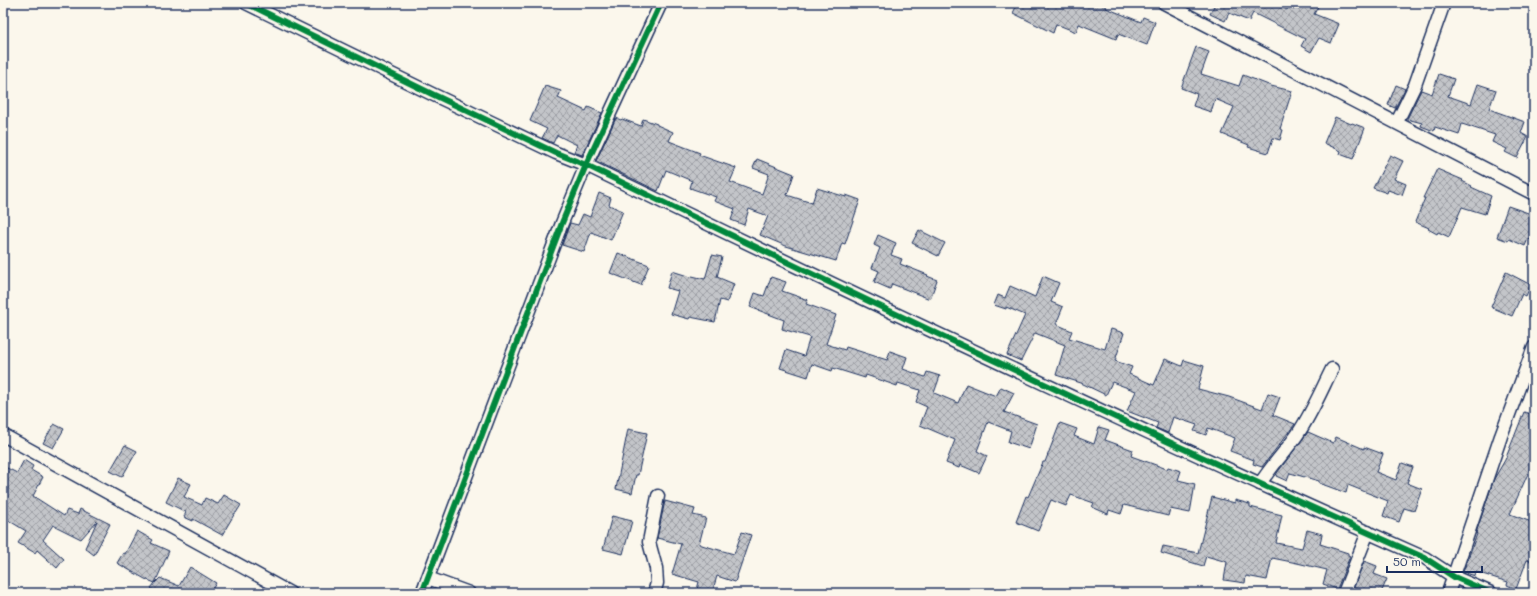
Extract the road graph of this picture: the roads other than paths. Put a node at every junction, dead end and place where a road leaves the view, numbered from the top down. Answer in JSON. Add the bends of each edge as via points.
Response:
{"nodes":[{"id":1,"x":246,"y":3,"type":"edge"},
{"id":2,"x":661,"y":3,"type":"edge"},
{"id":3,"x":1164,"y":3,"type":"edge"},
{"id":4,"x":1444,"y":3,"type":"edge"},
{"id":5,"x":1397,"y":122,"type":"junction"},
{"id":6,"x":586,"y":165,"type":"junction"},
{"id":7,"x":1534,"y":194,"type":"edge"},
{"id":8,"x":1534,"y":347,"type":"edge"},
{"id":9,"x":1332,"y":369,"type":"dead end"},
{"id":10,"x":3,"y":435,"type":"edge"},
{"id":11,"x":1260,"y":484,"type":"junction"},
{"id":12,"x":658,"y":496,"type":"dead end"},
{"id":13,"x":1368,"y":532,"type":"junction"},
{"id":14,"x":1454,"y":577,"type":"junction"},
{"id":15,"x":428,"y":578,"type":"junction"},
{"id":16,"x":290,"y":593,"type":"edge"},
{"id":17,"x":422,"y":593,"type":"edge"},
{"id":18,"x":469,"y":593,"type":"edge"},
{"id":19,"x":654,"y":593,"type":"edge"},
{"id":20,"x":1344,"y":593,"type":"edge"},
{"id":21,"x":1448,"y":593,"type":"edge"},
{"id":22,"x":1491,"y":593,"type":"edge"}],
"edges":[{"from":1,"to":6,"type":"street","via":[[556,153]]},
{"from":2,"to":6,"type":"street"},
{"from":3,"to":5,"type":"street"},
{"from":4,"to":5,"type":"street","via":[[1415,85]]},
{"from":5,"to":7,"type":"street"},
{"from":6,"to":11,"type":"street","via":[[969,349]]},
{"from":6,"to":15,"type":"street"},
{"from":8,"to":14,"type":"street"},
{"from":9,"to":11,"type":"street","via":[[1298,434],[1268,470]]},
{"from":10,"to":16,"type":"street"},
{"from":11,"to":13,"type":"street"},
{"from":12,"to":19,"type":"street","via":[[648,542],[656,568],[657,583]]},
{"from":13,"to":14,"type":"street","via":[[1425,558]]},
{"from":13,"to":20,"type":"street"},
{"from":14,"to":21,"type":"street"},
{"from":14,"to":22,"type":"street"},
{"from":15,"to":17,"type":"street"},
{"from":15,"to":18,"type":"street"}]}
